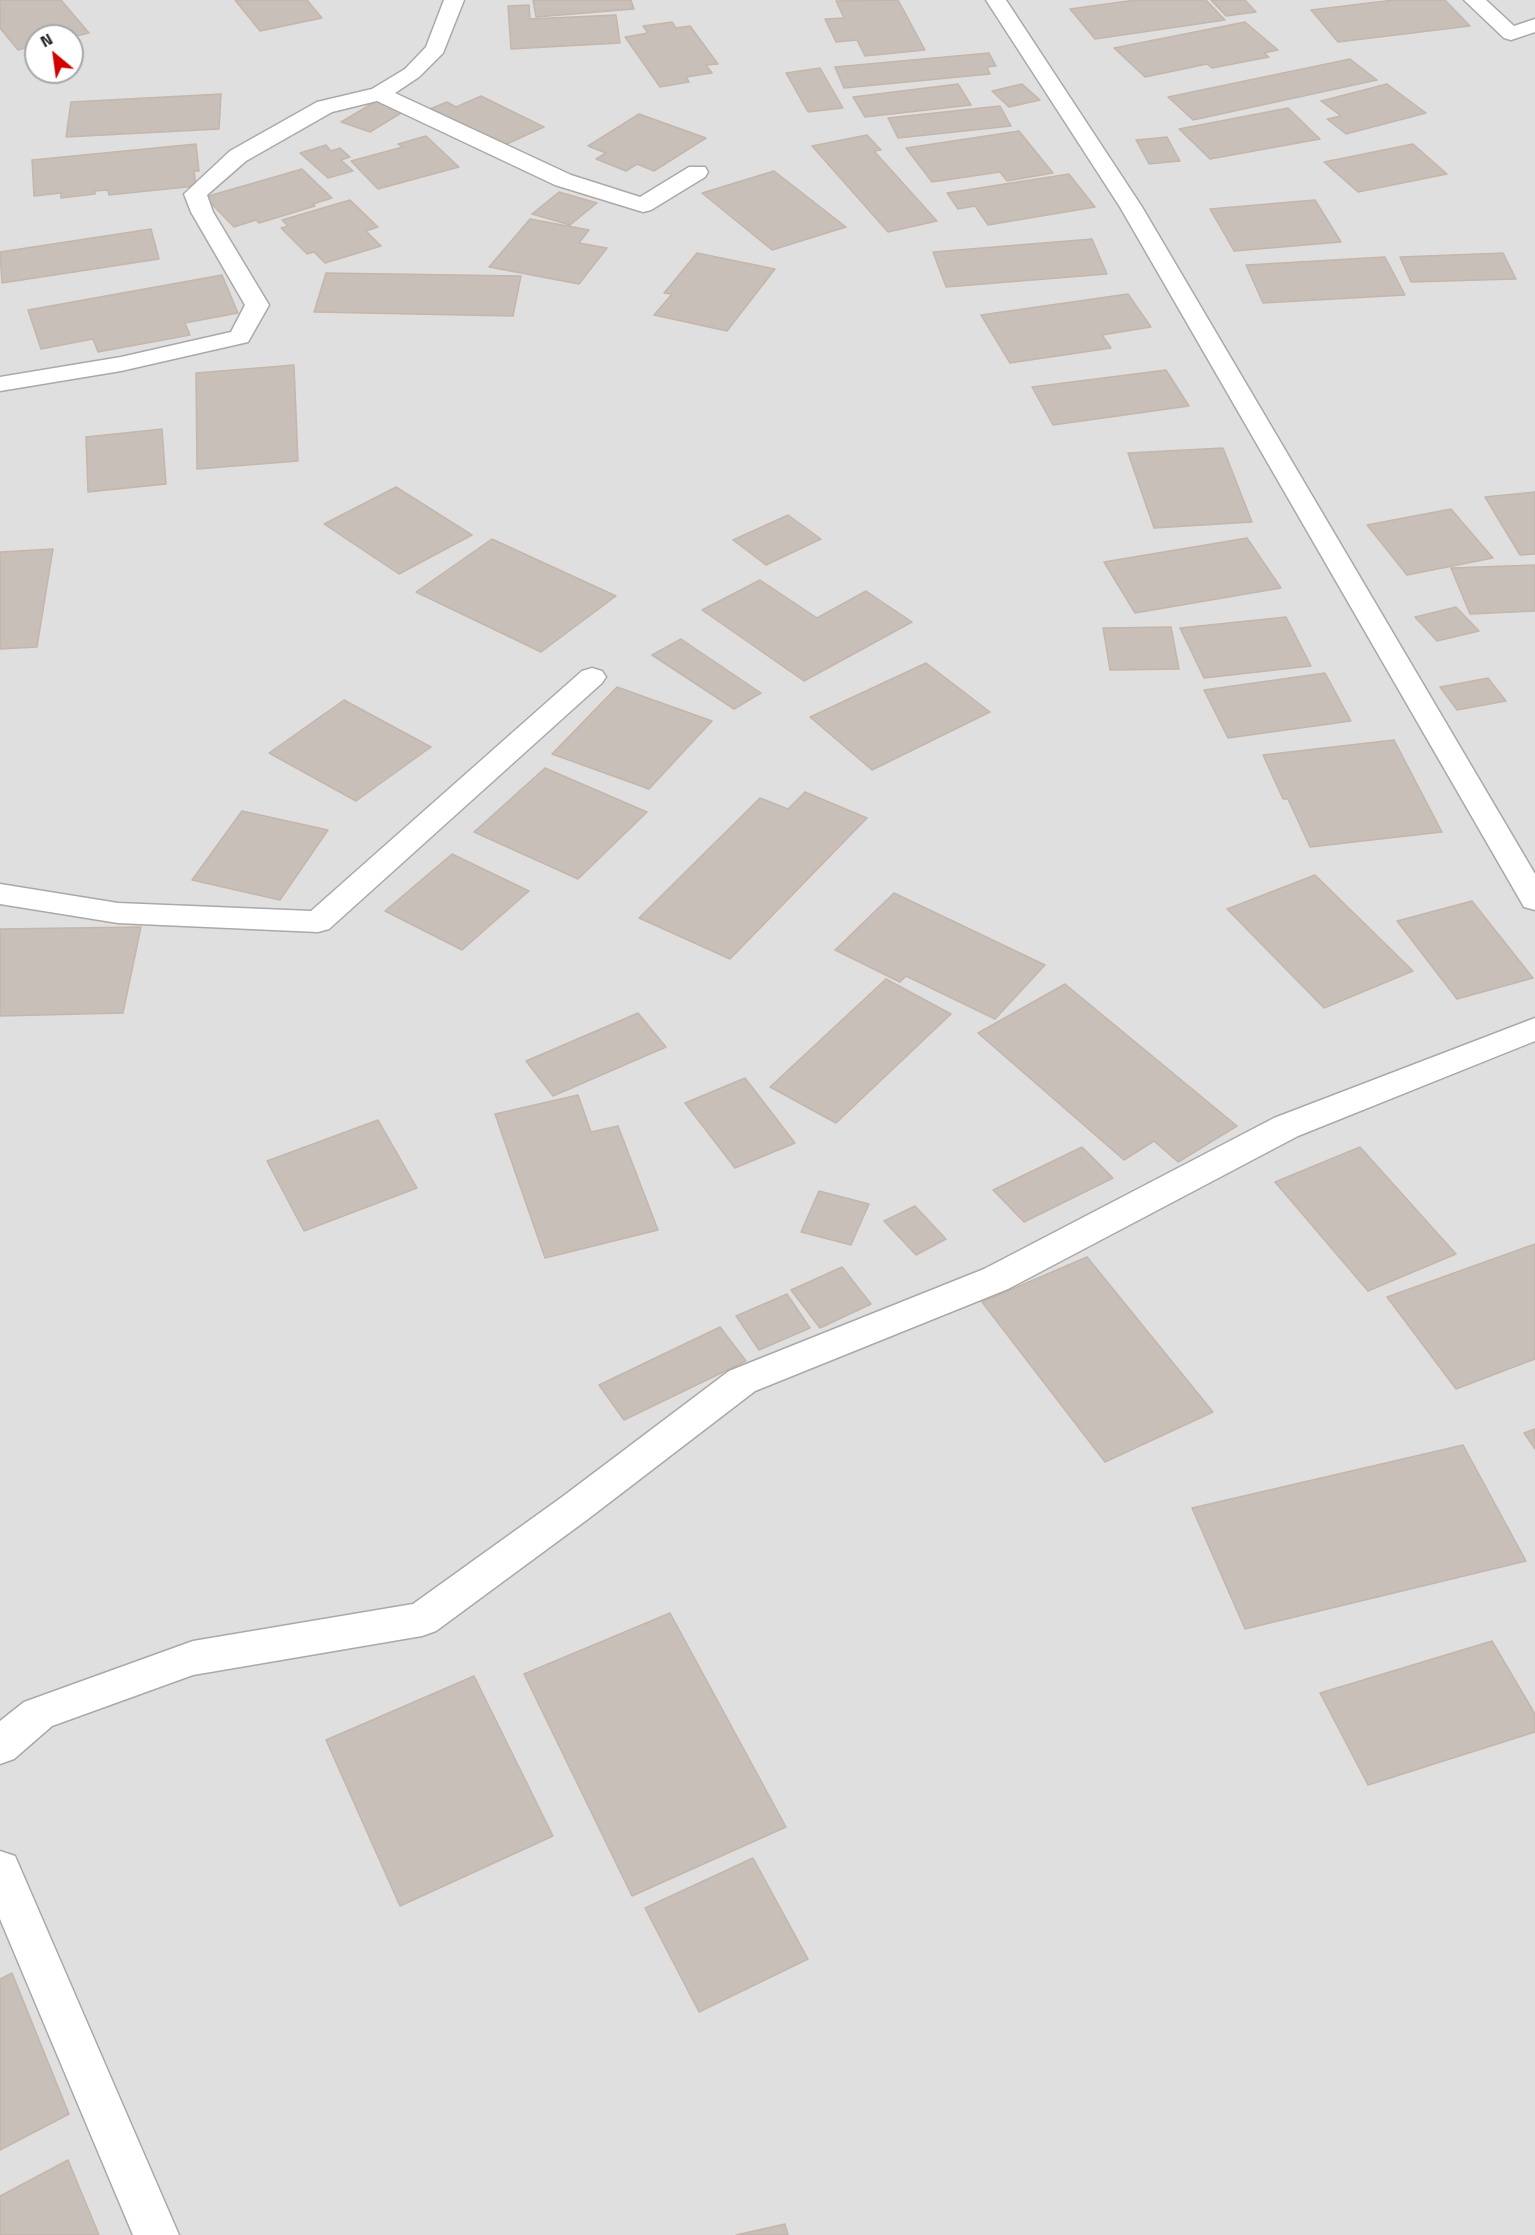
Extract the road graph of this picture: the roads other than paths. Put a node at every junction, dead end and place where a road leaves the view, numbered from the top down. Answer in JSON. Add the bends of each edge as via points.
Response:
{"nodes":[{"id":1,"x":454,"y":0,"type":"edge"},
{"id":2,"x":996,"y":0,"type":"edge"},
{"id":3,"x":1474,"y":0,"type":"edge"},
{"id":4,"x":1535,"y":25,"type":"edge"},
{"id":5,"x":379,"y":94,"type":"junction"},
{"id":6,"x":697,"y":172,"type":"dead end"},
{"id":7,"x":0,"y":384,"type":"edge"},
{"id":8,"x":592,"y":677,"type":"dead end"},
{"id":9,"x":0,"y":894,"type":"edge"},
{"id":10,"x":1535,"y":900,"type":"edge"},
{"id":11,"x":1535,"y":1029,"type":"edge"},
{"id":12,"x":0,"y":1746,"type":"edge"},
{"id":13,"x":0,"y":1870,"type":"edge"},
{"id":14,"x":156,"y":2235,"type":"edge"}],
"edges":[{"from":1,"to":5,"type":"street","via":[[436,49],[412,73]]},
{"from":2,"to":10,"type":"street","via":[[1131,207]]},
{"from":3,"to":4,"type":"street","via":[[1511,34]]},
{"from":5,"to":6,"type":"street","via":[[563,180],[643,205]]},
{"from":5,"to":7,"type":"street","via":[[325,107],[238,156],[195,194],[257,306],[240,337],[122,364]]},
{"from":8,"to":9,"type":"street","via":[[318,922],[118,913]]},
{"from":11,"to":12,"type":"street","via":[[1286,1127],[996,1279],[742,1381],[422,1619],[193,1658],[38,1714]]},
{"from":13,"to":14,"type":"street"}]}
